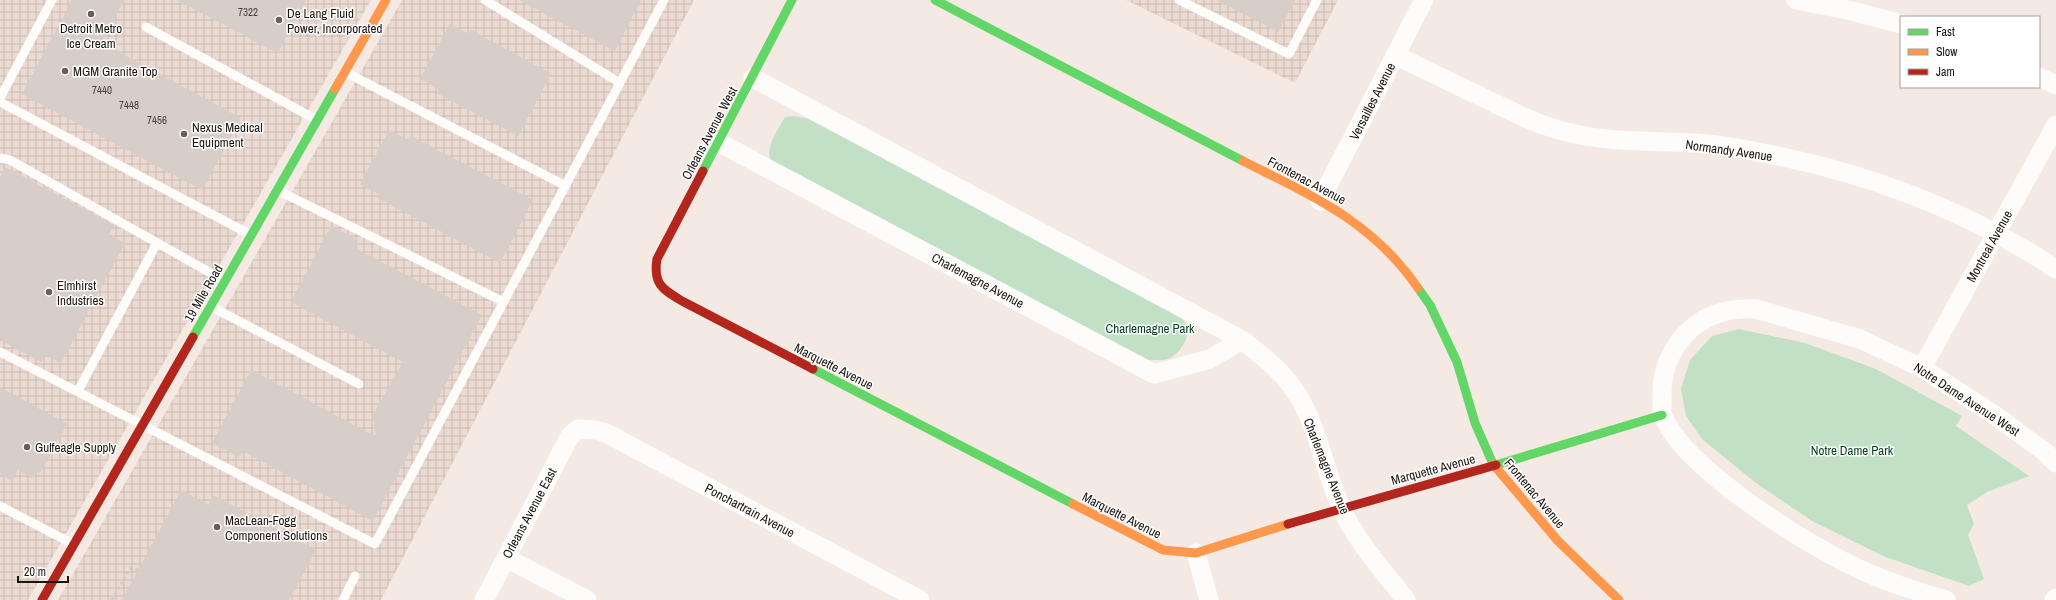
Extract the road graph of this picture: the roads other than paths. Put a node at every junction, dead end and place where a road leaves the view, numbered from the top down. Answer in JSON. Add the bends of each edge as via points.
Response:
{"nodes":[{"id":1,"x":52,"y":0,"type":"edge"},
{"id":2,"x":485,"y":0,"type":"edge"},
{"id":3,"x":664,"y":0,"type":"edge"},
{"id":4,"x":792,"y":0,"type":"edge"},
{"id":5,"x":935,"y":0,"type":"edge"},
{"id":6,"x":1179,"y":0,"type":"edge"},
{"id":7,"x":1317,"y":0,"type":"edge"},
{"id":8,"x":1424,"y":0,"type":"edge"},
{"id":9,"x":1796,"y":0,"type":"edge"},
{"id":10,"x":384,"y":1,"type":"edge"},
{"id":11,"x":1900,"y":24,"type":"edge"},
{"id":12,"x":146,"y":27,"type":"dead end"},
{"id":13,"x":1396,"y":55,"type":"junction"},
{"id":14,"x":345,"y":72,"type":"junction"},
{"id":15,"x":2040,"y":77,"type":"edge"},
{"id":16,"x":752,"y":78,"type":"junction"},
{"id":17,"x":620,"y":83,"type":"junction"},
{"id":18,"x":2056,"y":85,"type":"edge"},
{"id":19,"x":0,"y":98,"type":"edge"},
{"id":20,"x":0,"y":102,"type":"edge"},
{"id":21,"x":317,"y":120,"type":"junction"},
{"id":22,"x":2056,"y":125,"type":"edge"},
{"id":23,"x":718,"y":142,"type":"junction"},
{"id":24,"x":0,"y":158,"type":"edge"},
{"id":25,"x":566,"y":186,"type":"junction"},
{"id":26,"x":277,"y":190,"type":"junction"},
{"id":27,"x":1320,"y":201,"type":"junction"},
{"id":28,"x":1996,"y":233,"type":"junction"},
{"id":29,"x":251,"y":235,"type":"junction"},
{"id":30,"x":157,"y":243,"type":"junction"},
{"id":31,"x":2056,"y":269,"type":"edge"},
{"id":32,"x":655,"y":280,"type":"joint"},
{"id":33,"x":225,"y":281,"type":"junction"},
{"id":34,"x":504,"y":302,"type":"junction"},
{"id":35,"x":210,"y":306,"type":"junction"},
{"id":36,"x":1242,"y":340,"type":"junction"},
{"id":37,"x":0,"y":352,"type":"edge"},
{"id":38,"x":1922,"y":368,"type":"junction"},
{"id":39,"x":359,"y":384,"type":"dead end"},
{"id":40,"x":78,"y":391,"type":"junction"},
{"id":41,"x":1662,"y":415,"type":"junction"},
{"id":42,"x":142,"y":425,"type":"junction"},
{"id":43,"x":578,"y":429,"type":"joint"},
{"id":44,"x":2056,"y":463,"type":"edge"},
{"id":45,"x":1494,"y":466,"type":"junction"},
{"id":46,"x":0,"y":506,"type":"edge"},
{"id":47,"x":1341,"y":508,"type":"junction"},
{"id":48,"x":73,"y":544,"type":"junction"},
{"id":49,"x":1196,"y":552,"type":"junction"},
{"id":50,"x":506,"y":558,"type":"junction"},
{"id":51,"x":355,"y":576,"type":"dead end"},
{"id":52,"x":2056,"y":598,"type":"edge"},
{"id":53,"x":42,"y":600,"type":"edge"},
{"id":54,"x":343,"y":600,"type":"edge"},
{"id":55,"x":484,"y":600,"type":"edge"},
{"id":56,"x":587,"y":600,"type":"edge"},
{"id":57,"x":920,"y":600,"type":"edge"},
{"id":58,"x":1209,"y":600,"type":"edge"},
{"id":59,"x":1406,"y":600,"type":"edge"},
{"id":60,"x":1619,"y":600,"type":"edge"},
{"id":61,"x":1946,"y":600,"type":"edge"},
{"id":62,"x":2054,"y":600,"type":"edge"}],
"edges":[{"from":1,"to":19,"type":"lane"},
{"from":2,"to":17,"type":"lane"},
{"from":3,"to":17,"type":"lane"},
{"from":4,"to":16,"type":"street","name":"Orleans Avenue West"},
{"from":5,"to":27,"type":"street","name":"Frontenac Avenue"},
{"from":6,"to":7,"type":"lane","via":[[1289,54]]},
{"from":8,"to":13,"type":"street","name":"Versailles Avenue"},
{"from":9,"to":11,"type":"street"},
{"from":10,"to":14,"type":"street","name":"19 Mile Road"},
{"from":12,"to":21,"type":"lane"},
{"from":13,"to":27,"type":"street","name":"Versailles Avenue"},
{"from":13,"to":28,"type":"street","name":"Normandy Avenue","via":[[1509,111],[1560,131],[1636,141],[1707,144],[1761,152],[1827,167],[1883,183]]},
{"from":14,"to":21,"type":"street","name":"19 Mile Road"},
{"from":14,"to":25,"type":"lane"},
{"from":15,"to":18,"type":"street"},
{"from":16,"to":23,"type":"street","name":"Orleans Avenue West"},
{"from":16,"to":36,"type":"street","name":"Charlemagne Avenue"},
{"from":17,"to":25,"type":"lane"},
{"from":20,"to":29,"type":"lane"},
{"from":21,"to":26,"type":"street","name":"19 Mile Road"},
{"from":22,"to":28,"type":"street","name":"Montreal Avenue"},
{"from":23,"to":32,"type":"street","name":"Orleans Avenue West","via":[[658,259],[654,270]]},
{"from":23,"to":36,"type":"street","name":"Charlemagne Avenue","via":[[1154,374],[1210,359]]},
{"from":24,"to":30,"type":"lane","via":[[10,160]]},
{"from":25,"to":34,"type":"lane"},
{"from":26,"to":29,"type":"street","name":"19 Mile Road"},
{"from":26,"to":34,"type":"lane"},
{"from":27,"to":45,"type":"street","name":"Frontenac Avenue","via":[[1364,229],[1402,266],[1426,299],[1457,362],[1475,423]]},
{"from":28,"to":31,"type":"street","name":"Normandy Avenue"},
{"from":28,"to":38,"type":"street","name":"Montreal Avenue"},
{"from":29,"to":33,"type":"street","name":"19 Mile Road"},
{"from":30,"to":33,"type":"lane"},
{"from":30,"to":40,"type":"lane"},
{"from":32,"to":49,"type":"street","name":"Marquette Avenue","via":[[662,288],[682,301],[1148,544],[1170,551]]},
{"from":33,"to":35,"type":"street","name":"19 Mile Road"},
{"from":34,"to":42,"type":"lane","via":[[375,544]]},
{"from":35,"to":39,"type":"lane"},
{"from":35,"to":42,"type":"street","name":"19 Mile Road"},
{"from":36,"to":47,"type":"street","name":"Charlemagne Avenue","via":[[1267,359],[1300,399]]},
{"from":37,"to":40,"type":"lane"},
{"from":38,"to":41,"type":"street","name":"Notre Dame Avenue West","via":[[1860,338],[1811,323],[1756,309],[1726,310],[1711,314],[1698,322],[1672,352],[1662,378]]},
{"from":38,"to":44,"type":"street","name":"Notre Dame Avenue West","via":[[1996,416]]},
{"from":40,"to":42,"type":"lane"},
{"from":41,"to":45,"type":"street","name":"Marquette Avenue"},
{"from":41,"to":61,"type":"street","via":[[1679,440],[1704,467],[1799,536],[1884,580]]},
{"from":42,"to":48,"type":"street","name":"19 Mile Road"},
{"from":43,"to":50,"type":"street","name":"Orleans Avenue East","via":[[570,436]]},
{"from":43,"to":57,"type":"street","name":"Ponchartrain Avenue","via":[[606,433]]},
{"from":45,"to":47,"type":"street","name":"Marquette Avenue"},
{"from":45,"to":60,"type":"street","name":"Frontenac Avenue","via":[[1558,541]]},
{"from":46,"to":48,"type":"lane"},
{"from":47,"to":49,"type":"street","name":"Marquette Avenue"},
{"from":47,"to":59,"type":"street","name":"Charlemagne Avenue","via":[[1363,544]]},
{"from":48,"to":53,"type":"street","name":"19 Mile Road"},
{"from":49,"to":58,"type":"street"},
{"from":50,"to":55,"type":"street","name":"Orleans Avenue East"},
{"from":50,"to":56,"type":"street"},
{"from":51,"to":54,"type":"lane"},
{"from":52,"to":62,"type":"street"}]}
